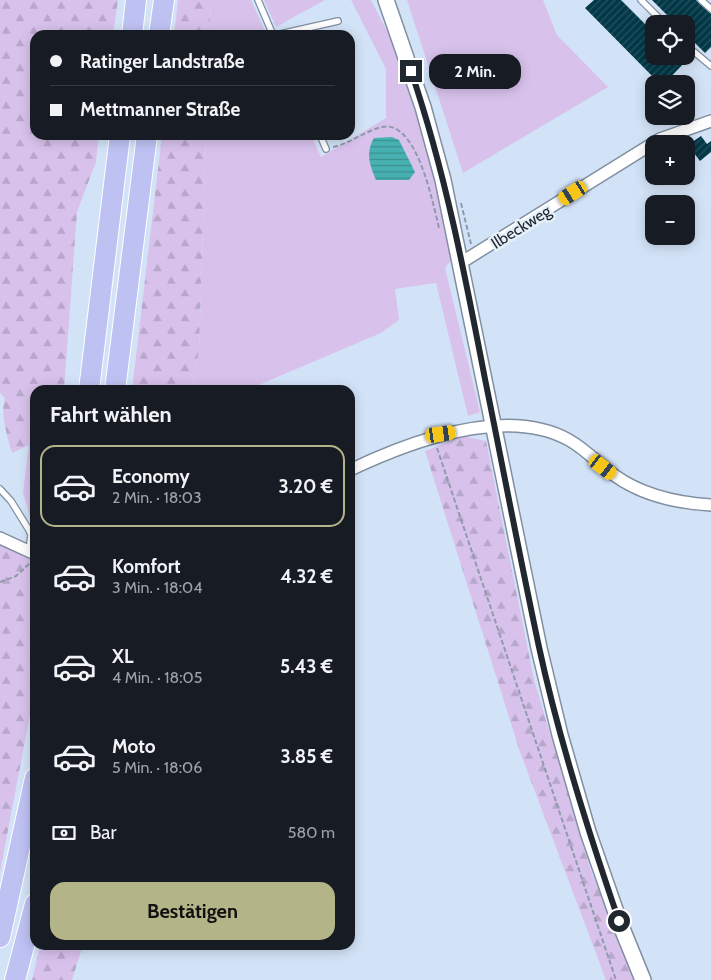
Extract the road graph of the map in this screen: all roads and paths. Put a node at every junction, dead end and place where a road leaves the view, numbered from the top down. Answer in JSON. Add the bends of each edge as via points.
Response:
{"nodes":[{"id":1,"x":136,"y":0,"type":"edge"},
{"id":2,"x":164,"y":0,"type":"edge"},
{"id":3,"x":258,"y":0,"type":"edge"},
{"id":4,"x":386,"y":0,"type":"edge"},
{"id":5,"x":641,"y":0,"type":"edge"},
{"id":6,"x":701,"y":0,"type":"edge"},
{"id":7,"x":711,"y":9,"type":"edge"},
{"id":8,"x":656,"y":15,"type":"edge"},
{"id":9,"x":338,"y":21,"type":"dead end"},
{"id":10,"x":133,"y":30,"type":"edge"},
{"id":11,"x":160,"y":30,"type":"edge"},
{"id":12,"x":273,"y":30,"type":"edge"},
{"id":13,"x":298,"y":30,"type":"edge"},
{"id":14,"x":695,"y":53,"type":"edge"},
{"id":15,"x":711,"y":66,"type":"edge"},
{"id":16,"x":711,"y":121,"type":"edge"},
{"id":17,"x":355,"y":139,"type":"edge"},
{"id":18,"x":119,"y":140,"type":"edge"},
{"id":19,"x":146,"y":140,"type":"edge"},
{"id":20,"x":322,"y":140,"type":"edge"},
{"id":21,"x":353,"y":140,"type":"edge"},
{"id":22,"x":326,"y":149,"type":"joint"},
{"id":23,"x":441,"y":237,"type":"dead end"},
{"id":24,"x":462,"y":262,"type":"junction"},
{"id":25,"x":90,"y":385,"type":"edge"},
{"id":26,"x":116,"y":385,"type":"edge"},
{"id":27,"x":494,"y":426,"type":"junction"},
{"id":28,"x":433,"y":436,"type":"junction"},
{"id":29,"x":355,"y":468,"type":"edge"},
{"id":30,"x":0,"y":489,"type":"edge"},
{"id":31,"x":711,"y":505,"type":"edge"},
{"id":32,"x":30,"y":532,"type":"edge"},
{"id":33,"x":0,"y":538,"type":"edge"},
{"id":34,"x":30,"y":552,"type":"edge"},
{"id":35,"x":30,"y":559,"type":"edge"},
{"id":36,"x":0,"y":582,"type":"edge"},
{"id":37,"x":30,"y":801,"type":"edge"},
{"id":38,"x":30,"y":923,"type":"edge"},
{"id":39,"x":0,"y":936,"type":"edge"},
{"id":40,"x":15,"y":980,"type":"edge"},
{"id":41,"x":616,"y":980,"type":"edge"},
{"id":42,"x":643,"y":980,"type":"edge"}],
"edges":[{"from":1,"to":10,"type":"highway"},
{"from":2,"to":11,"type":"highway"},
{"from":3,"to":12,"type":"lane"},
{"from":4,"to":24,"type":"main road","via":[[423,107]]},
{"from":5,"to":8,"type":"lane"},
{"from":6,"to":7,"type":"lane"},
{"from":9,"to":13,"type":"lane"},
{"from":14,"to":15,"type":"lane"},
{"from":16,"to":24,"type":"street","name":"Ilbeckweg","via":[[660,139]]},
{"from":17,"to":23,"type":"path","via":[[383,126],[395,126],[408,137],[419,160]]},
{"from":18,"to":25,"type":"highway"},
{"from":19,"to":26,"type":"highway"},
{"from":20,"to":22,"type":"lane"},
{"from":21,"to":22,"type":"path"},
{"from":24,"to":27,"type":"main road"},
{"from":27,"to":28,"type":"street"},
{"from":27,"to":31,"type":"street","via":[[536,428],[569,440],[616,476],[643,491],[662,499]]},
{"from":27,"to":42,"type":"main road","via":[[560,735],[588,832]]},
{"from":28,"to":29,"type":"street"},
{"from":28,"to":41,"type":"path"},
{"from":30,"to":32,"type":"lane"},
{"from":33,"to":34,"type":"street"},
{"from":35,"to":36,"type":"path","via":[[25,570]]},
{"from":37,"to":39,"type":"highway"},
{"from":38,"to":40,"type":"highway"}]}
